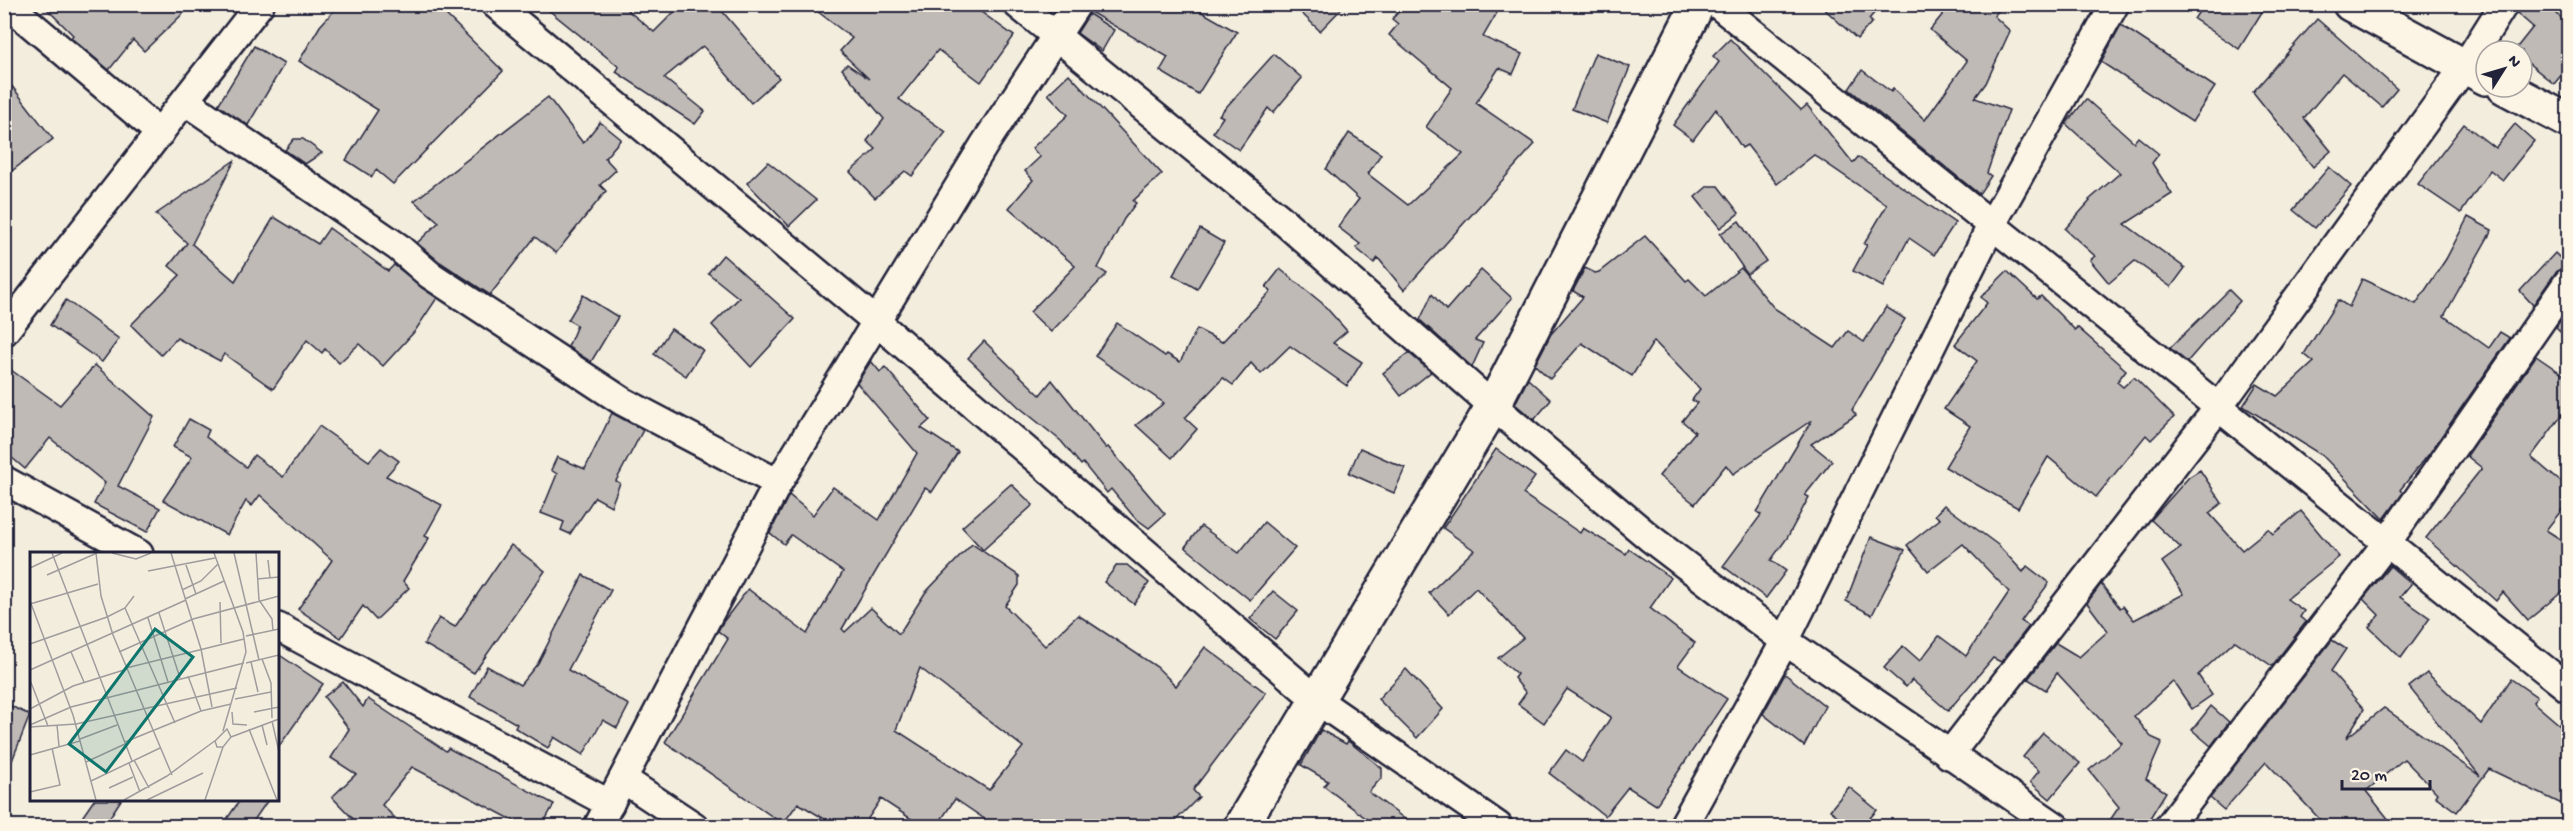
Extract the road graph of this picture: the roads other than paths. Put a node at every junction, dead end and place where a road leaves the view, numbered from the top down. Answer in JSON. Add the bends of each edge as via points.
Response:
{"nodes":[{"id":1,"x":7,"y":4,"type":"edge"},
{"id":2,"x":260,"y":4,"type":"edge"},
{"id":3,"x":495,"y":4,"type":"edge"},
{"id":4,"x":1017,"y":4,"type":"edge"},
{"id":5,"x":1077,"y":4,"type":"edge"},
{"id":6,"x":2115,"y":4,"type":"edge"},
{"id":7,"x":2350,"y":4,"type":"edge"},
{"id":8,"x":2504,"y":4,"type":"edge"},
{"id":9,"x":1695,"y":7,"type":"edge"},
{"id":10,"x":1057,"y":35,"type":"junction"},
{"id":11,"x":2489,"y":39,"type":"edge"},
{"id":12,"x":2474,"y":71,"type":"edge"},
{"id":13,"x":2474,"y":73,"type":"edge"},
{"id":14,"x":2527,"y":99,"type":"edge"},
{"id":15,"x":185,"y":101,"type":"junction"},
{"id":16,"x":2568,"y":121,"type":"edge"},
{"id":17,"x":160,"y":133,"type":"junction"},
{"id":18,"x":1992,"y":224,"type":"junction"},
{"id":19,"x":2568,"y":282,"type":"edge"},
{"id":20,"x":878,"y":323,"type":"junction"},
{"id":21,"x":4,"y":332,"type":"edge"},
{"id":22,"x":1493,"y":406,"type":"junction"},
{"id":23,"x":2218,"y":408,"type":"junction"},
{"id":24,"x":4,"y":480,"type":"edge"},
{"id":25,"x":778,"y":483,"type":"junction"},
{"id":26,"x":2386,"y":544,"type":"junction"},
{"id":27,"x":135,"y":552,"type":"edge"},
{"id":28,"x":279,"y":628,"type":"edge"},
{"id":29,"x":1785,"y":641,"type":"junction"},
{"id":30,"x":2568,"y":688,"type":"edge"},
{"id":31,"x":1317,"y":700,"type":"junction"},
{"id":32,"x":1949,"y":755,"type":"junction"},
{"id":33,"x":623,"y":780,"type":"junction"},
{"id":34,"x":604,"y":815,"type":"edge"},
{"id":35,"x":694,"y":826,"type":"edge"},
{"id":36,"x":1241,"y":826,"type":"edge"},
{"id":37,"x":1498,"y":826,"type":"edge"},
{"id":38,"x":1683,"y":826,"type":"edge"},
{"id":39,"x":2055,"y":826,"type":"edge"},
{"id":40,"x":2169,"y":826,"type":"edge"}],
"edges":[{"from":1,"to":17,"type":"street"},
{"from":2,"to":15,"type":"street"},
{"from":3,"to":20,"type":"street"},
{"from":4,"to":10,"type":"street"},
{"from":5,"to":10,"type":"street"},
{"from":6,"to":18,"type":"street"},
{"from":7,"to":12,"type":"street"},
{"from":8,"to":11,"type":"street"},
{"from":9,"to":18,"type":"street"},
{"from":9,"to":22,"type":"street"},
{"from":10,"to":20,"type":"street","via":[[984,146]]},
{"from":10,"to":22,"type":"street","via":[[1281,219]]},
{"from":13,"to":23,"type":"street"},
{"from":14,"to":16,"type":"street"},
{"from":15,"to":17,"type":"street"},
{"from":15,"to":25,"type":"street","via":[[398,247],[430,275],[622,400]]},
{"from":17,"to":21,"type":"street"},
{"from":18,"to":23,"type":"street"},
{"from":18,"to":29,"type":"street"},
{"from":19,"to":26,"type":"street"},
{"from":20,"to":25,"type":"street"},
{"from":20,"to":31,"type":"street"},
{"from":22,"to":29,"type":"street","via":[[1650,538]]},
{"from":22,"to":31,"type":"street"},
{"from":23,"to":26,"type":"street"},
{"from":23,"to":32,"type":"street"},
{"from":24,"to":27,"type":"street"},
{"from":25,"to":33,"type":"street"},
{"from":26,"to":30,"type":"street"},
{"from":26,"to":40,"type":"street"},
{"from":28,"to":34,"type":"street"},
{"from":29,"to":32,"type":"street"},
{"from":29,"to":38,"type":"street"},
{"from":31,"to":36,"type":"street"},
{"from":31,"to":37,"type":"street"},
{"from":32,"to":39,"type":"street"},
{"from":33,"to":34,"type":"street"},
{"from":33,"to":35,"type":"street"}]}
